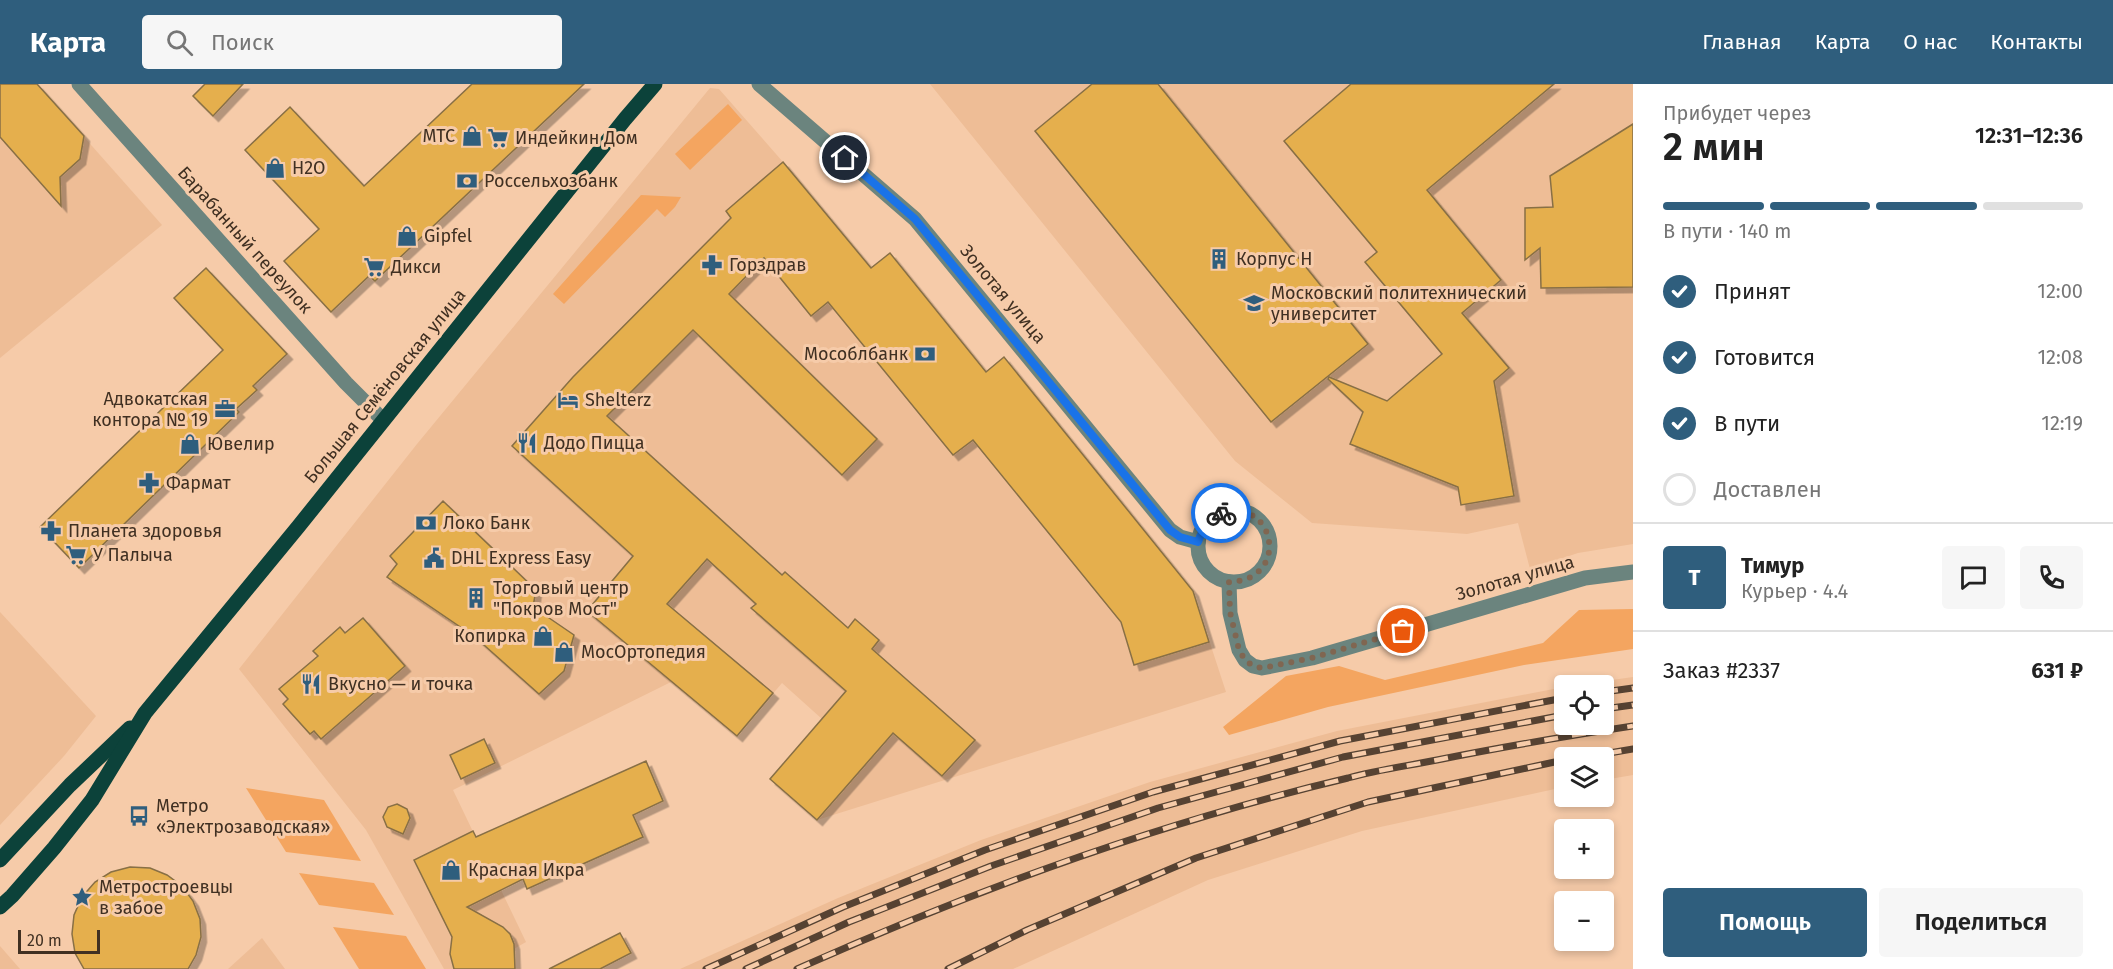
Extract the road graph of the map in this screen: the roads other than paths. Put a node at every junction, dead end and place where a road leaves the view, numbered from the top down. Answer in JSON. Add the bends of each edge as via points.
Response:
{"nodes":[{"id":1,"x":79,"y":84,"type":"edge"},
{"id":2,"x":655,"y":84,"type":"edge"},
{"id":3,"x":759,"y":84,"type":"edge"},
{"id":4,"x":383,"y":420,"type":"junction"},
{"id":5,"x":1198,"y":542,"type":"junction"},
{"id":6,"x":1633,"y":572,"type":"edge"},
{"id":7,"x":1229,"y":582,"type":"junction"},
{"id":8,"x":145,"y":713,"type":"junction"},
{"id":9,"x":0,"y":860,"type":"edge"},
{"id":10,"x":0,"y":908,"type":"edge"}],
"edges":[{"from":1,"to":4,"type":"street","name":"Барабанный переулок"},
{"from":2,"to":4,"type":"main road","name":"Большая Семёновская улица"},
{"from":3,"to":5,"type":"street","name":"Золотая улица","via":[[915,219],[1170,530]]},
{"from":4,"to":8,"type":"main road","name":"Большая Семёновская улица"},
{"from":5,"to":7,"type":"street","via":[[1199,556],[1206,568]]},
{"from":5,"to":7,"type":"street","via":[[1211,519],[1223,512],[1249,513],[1260,521],[1268,533],[1268,558],[1253,577]]},
{"from":6,"to":7,"type":"street","name":"Золотая улица","via":[[1585,578],[1312,658],[1262,668],[1245,660],[1239,650],[1230,612]]},
{"from":8,"to":9,"type":"main road","name":"Большая Семёновская улица"},
{"from":8,"to":10,"type":"main road","name":"Большая Семёновская улица","via":[[92,800]]}]}
